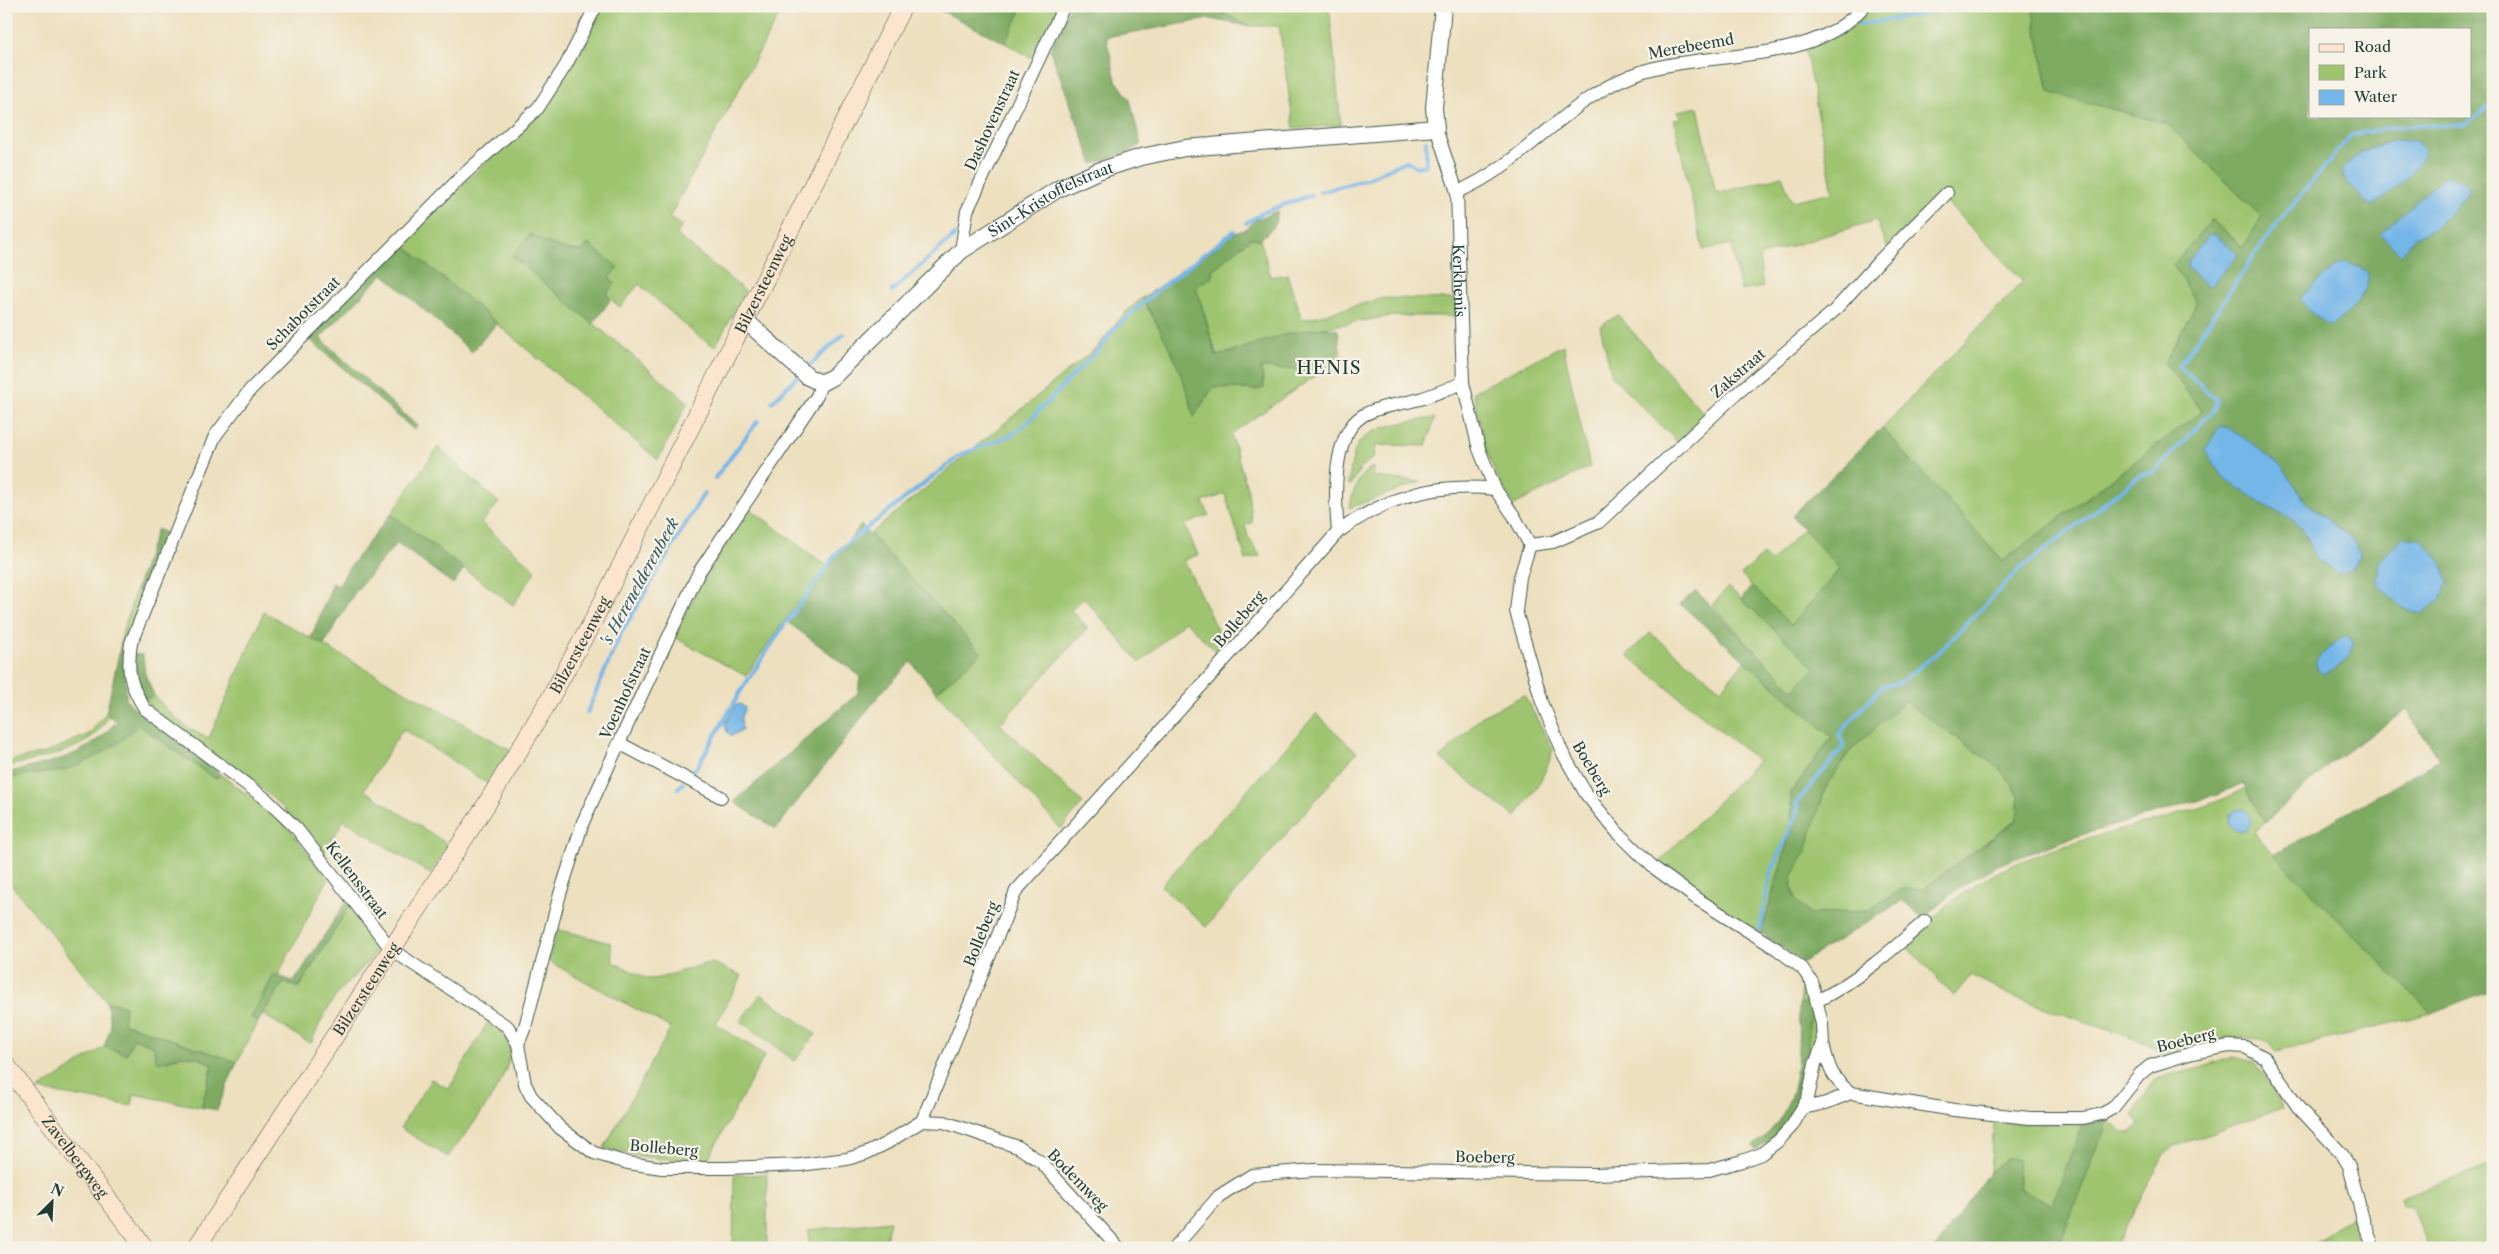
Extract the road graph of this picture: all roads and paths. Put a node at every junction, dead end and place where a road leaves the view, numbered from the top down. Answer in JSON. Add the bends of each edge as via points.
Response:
{"nodes":[{"id":1,"x":596,"y":6,"type":"edge"},
{"id":2,"x":903,"y":6,"type":"edge"},
{"id":3,"x":1064,"y":6,"type":"edge"},
{"id":4,"x":1443,"y":6,"type":"edge"},
{"id":5,"x":1864,"y":6,"type":"edge"},
{"id":6,"x":1436,"y":128,"type":"junction"},
{"id":7,"x":1457,"y":192,"type":"junction"},
{"id":8,"x":1947,"y":193,"type":"dead end"},
{"id":9,"x":961,"y":252,"type":"junction"},
{"id":10,"x":745,"y":320,"type":"junction"},
{"id":11,"x":821,"y":383,"type":"junction"},
{"id":12,"x":1464,"y":383,"type":"junction"},
{"id":13,"x":1495,"y":489,"type":"junction"},
{"id":14,"x":1338,"y":532,"type":"junction"},
{"id":15,"x":1530,"y":545,"type":"junction"},
{"id":16,"x":136,"y":696,"type":"joint"},
{"id":17,"x":619,"y":743,"type":"junction"},
{"id":18,"x":721,"y":797,"type":"dead end"},
{"id":19,"x":1925,"y":920,"type":"dead end"},
{"id":20,"x":392,"y":950,"type":"junction"},
{"id":21,"x":1817,"y":1001,"type":"junction"},
{"id":22,"x":518,"y":1044,"type":"junction"},
{"id":23,"x":1823,"y":1044,"type":"junction"},
{"id":24,"x":6,"y":1065,"type":"edge"},
{"id":25,"x":1851,"y":1093,"type":"junction"},
{"id":26,"x":1803,"y":1108,"type":"junction"},
{"id":27,"x":922,"y":1121,"type":"junction"},
{"id":28,"x":594,"y":1153,"type":"joint"},
{"id":29,"x":145,"y":1248,"type":"edge"},
{"id":30,"x":196,"y":1248,"type":"edge"},
{"id":31,"x":1119,"y":1248,"type":"edge"},
{"id":32,"x":1174,"y":1248,"type":"edge"},
{"id":33,"x":2374,"y":1248,"type":"edge"}],
"edges":[{"from":1,"to":16,"type":"street","name":"Schabotstraat","via":[[566,65],[538,108],[461,177],[257,383],[215,436],[130,643],[128,669]]},
{"from":2,"to":10,"type":"main road","name":"Bilzersteenweg"},
{"from":3,"to":9,"type":"street","name":"Dashovenstraat","via":[[967,211]]},
{"from":4,"to":6,"type":"street","name":"Kerkhenis","via":[[1434,108]]},
{"from":5,"to":7,"type":"street","name":"Merebeemd","via":[[1845,26],[1793,48],[1667,64],[1617,82],[1594,94],[1514,159],[1480,182]]},
{"from":6,"to":7,"type":"street","name":"Kerkhenis"},
{"from":6,"to":9,"type":"street","name":"Sint-Kristoffelstraat","via":[[1234,143],[1141,157],[1098,170],[1058,189]]},
{"from":7,"to":12,"type":"street","name":"Kerkhenis"},
{"from":8,"to":15,"type":"street","name":"Zakstraat","via":[[1880,259],[1834,311],[1735,395],[1599,522],[1553,542]]},
{"from":9,"to":11,"type":"street","name":"Sint-Kristoffelstraat","via":[[834,376]]},
{"from":10,"to":11,"type":"street","via":[[808,377]]},
{"from":10,"to":20,"type":"main road","name":"Bilzersteenweg","via":[[552,694]]},
{"from":11,"to":17,"type":"street","name":"Voenhofstraat","via":[[817,396],[699,572]]},
{"from":12,"to":13,"type":"street","name":"Kerkhenis","via":[[1479,449]]},
{"from":12,"to":14,"type":"street","via":[[1370,412],[1352,425],[1342,444],[1338,463],[1335,508]]},
{"from":13,"to":14,"type":"street","name":"Bolleberg","via":[[1473,487],[1418,492],[1362,514]]},
{"from":13,"to":15,"type":"street","name":"Kerkhenis"},
{"from":14,"to":27,"type":"street","name":"Bolleberg","via":[[1016,891]]},
{"from":15,"to":21,"type":"street","name":"Boeberg","via":[[1520,578],[1516,611],[1549,721],[1586,794],[1617,832],[1653,867],[1802,968],[1812,982]]},
{"from":16,"to":20,"type":"street","name":"Kellensstraat","via":[[145,709],[266,799],[297,829]]},
{"from":17,"to":18,"type":"street"},
{"from":17,"to":22,"type":"street","name":"Voenhofstraat","via":[[584,822]]},
{"from":19,"to":21,"type":"street","via":[[1882,958],[1840,989]]},
{"from":20,"to":22,"type":"street","name":"Kellensstraat","via":[[508,1028]]},
{"from":20,"to":30,"type":"main road","name":"Bilzersteenweg"},
{"from":21,"to":23,"type":"street","name":"Boeberg"},
{"from":22,"to":28,"type":"street","name":"Kellensstraat","via":[[525,1084],[532,1096],[560,1128]]},
{"from":23,"to":25,"type":"street","name":"Boeberg","via":[[1830,1071],[1838,1084]]},
{"from":23,"to":26,"type":"street","name":"Boeberg"},
{"from":24,"to":29,"type":"main road","name":"Zavelbergweg"},
{"from":25,"to":26,"type":"street"},
{"from":25,"to":33,"type":"street","name":"Boeberg","via":[[1954,1110],[2030,1118],[2083,1118],[2113,1108],[2150,1066],[2192,1053],[2229,1046],[2245,1047],[2265,1058],[2298,1107],[2342,1154],[2349,1166]]},
{"from":26,"to":32,"type":"street","name":"Boeberg","via":[[1792,1126],[1761,1154],[1709,1170],[1595,1174],[1314,1170],[1252,1175],[1219,1196]]},
{"from":27,"to":28,"type":"street","name":"Bolleberg","via":[[867,1153],[800,1165],[662,1168]]},
{"from":27,"to":31,"type":"street","name":"Bodemweg","via":[[944,1122],[1018,1147],[1042,1162]]}]}
